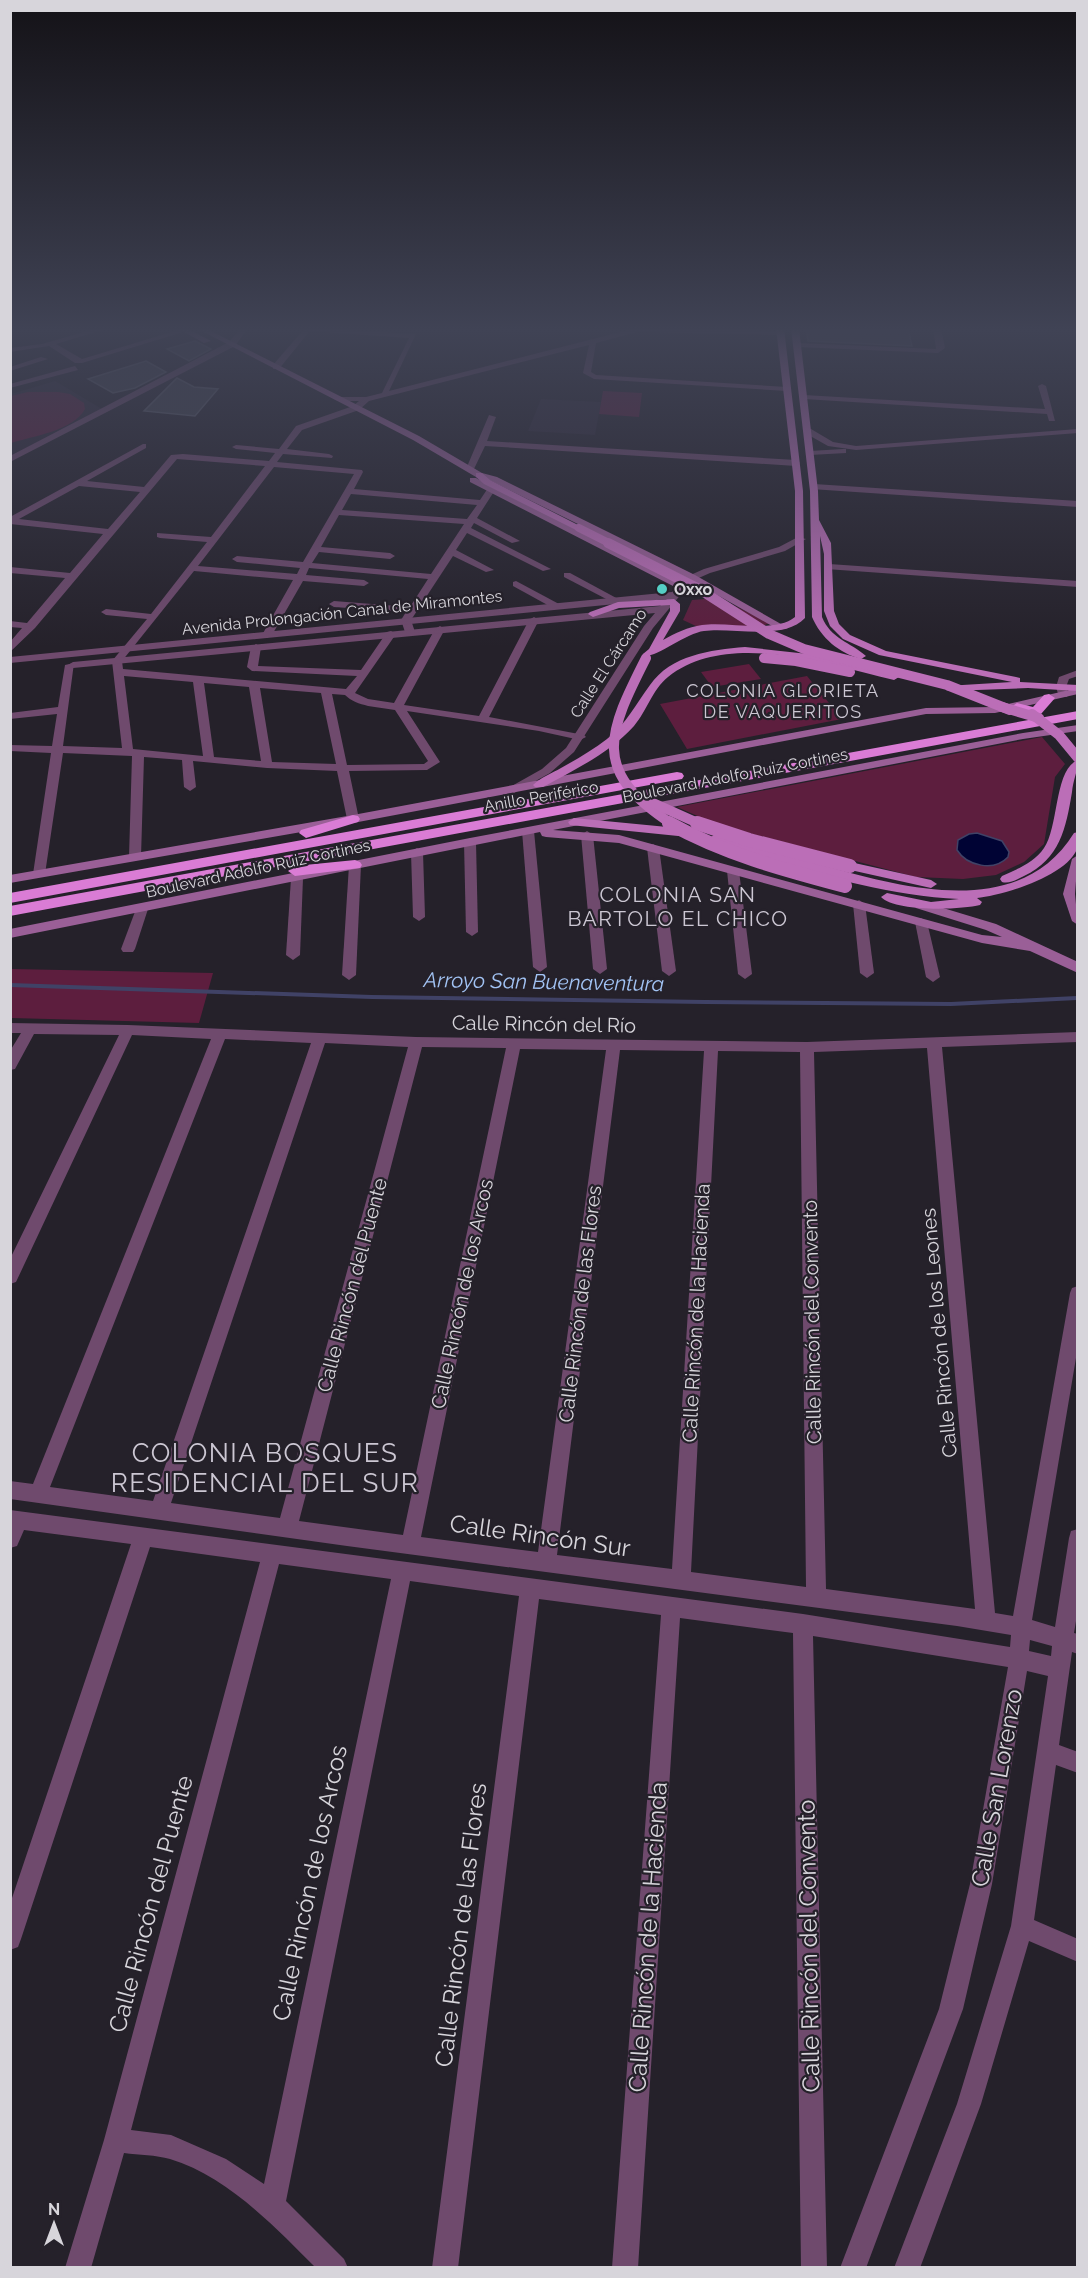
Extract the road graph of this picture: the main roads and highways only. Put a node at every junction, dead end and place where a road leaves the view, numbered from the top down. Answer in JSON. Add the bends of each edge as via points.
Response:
{"nodes":[{"id":1,"x":388,"y":434,"type":"edge"},
{"id":2,"x":409,"y":434,"type":"edge"},
{"id":3,"x":793,"y":434,"type":"edge"},
{"id":4,"x":808,"y":434,"type":"edge"},
{"id":5,"x":419,"y":439,"type":"junction"},
{"id":6,"x":408,"y":445,"type":"junction"},
{"id":7,"x":479,"y":475,"type":"junction"},
{"id":8,"x":816,"y":522,"type":"junction"},
{"id":9,"x":679,"y":571,"type":"junction"},
{"id":10,"x":663,"y":578,"type":"junction"},
{"id":11,"x":783,"y":628,"type":"junction"},
{"id":12,"x":685,"y":633,"type":"junction"},
{"id":13,"x":798,"y":654,"type":"junction"},
{"id":14,"x":647,"y":656,"type":"junction"},
{"id":15,"x":1077,"y":690,"type":"edge"},
{"id":16,"x":1058,"y":693,"type":"junction"},
{"id":17,"x":644,"y":701,"type":"junction"},
{"id":18,"x":1011,"y":708,"type":"junction"},
{"id":19,"x":1037,"y":715,"type":"junction"},
{"id":20,"x":1076,"y":715,"type":"edge"},
{"id":21,"x":1060,"y":730,"type":"joint"},
{"id":22,"x":1077,"y":758,"type":"edge"},
{"id":23,"x":1077,"y":763,"type":"edge"},
{"id":24,"x":538,"y":785,"type":"junction"},
{"id":25,"x":632,"y":791,"type":"junction"},
{"id":26,"x":353,"y":819,"type":"junction"},
{"id":27,"x":574,"y":822,"type":"junction"},
{"id":28,"x":528,"y":831,"type":"junction"},
{"id":29,"x":1077,"y":836,"type":"edge"},
{"id":30,"x":1077,"y":859,"type":"edge"},
{"id":31,"x":355,"y":865,"type":"junction"},
{"id":32,"x":10,"y":879,"type":"edge"},
{"id":33,"x":93,"y":882,"type":"junction"},
{"id":34,"x":1020,"y":884,"type":"junction"},
{"id":35,"x":10,"y":898,"type":"edge"},
{"id":36,"x":920,"y":905,"type":"junction"},
{"id":37,"x":41,"y":906,"type":"junction"},
{"id":38,"x":10,"y":912,"type":"edge"},
{"id":39,"x":1077,"y":921,"type":"edge"},
{"id":40,"x":10,"y":934,"type":"edge"},
{"id":41,"x":1036,"y":947,"type":"junction"},
{"id":42,"x":1077,"y":968,"type":"edge"}],
"edges":[{"from":1,"to":6,"type":"main road"},
{"from":2,"to":5,"type":"main road"},
{"from":3,"to":11,"type":"main road","via":[[801,539],[800,618]]},
{"from":4,"to":8,"type":"main road"},
{"from":5,"to":6,"type":"main road"},
{"from":5,"to":7,"type":"main road"},
{"from":6,"to":10,"type":"main road"},
{"from":7,"to":9,"type":"main road"},
{"from":7,"to":18,"type":"main road","bridge":true,"via":[[699,589],[769,634],[804,649],[947,686]]},
{"from":8,"to":16,"type":"main road","via":[[828,543],[831,618],[841,633],[857,644],[883,653]]},
{"from":8,"to":19,"type":"main road","bridge":true,"via":[[818,621],[827,635],[868,658],[969,686]]},
{"from":9,"to":10,"type":"main road"},
{"from":9,"to":11,"type":"main road"},
{"from":10,"to":14,"type":"main road","via":[[676,584],[675,611]]},
{"from":11,"to":12,"type":"main road","via":[[716,626]]},
{"from":12,"to":13,"type":"main road","via":[[735,633]]},
{"from":12,"to":14,"type":"main road"},
{"from":13,"to":16,"type":"main road","via":[[946,687],[1028,685]]},
{"from":13,"to":17,"type":"main road","via":[[752,650],[698,658],[669,672]]},
{"from":14,"to":25,"type":"main road","bridge":true,"via":[[619,714],[613,745],[614,760]]},
{"from":15,"to":16,"type":"main road","name":"Boulevard Adolfo Ruiz Cortines"},
{"from":16,"to":18,"type":"main road","name":"Boulevard Adolfo Ruiz Cortines"},
{"from":16,"to":19,"type":"highway"},
{"from":17,"to":18,"type":"main road","bridge":true,"via":[[668,681],[691,669],[723,660],[764,658],[818,665]]},
{"from":17,"to":24,"type":"main road","via":[[621,733]]},
{"from":18,"to":19,"type":"highway"},
{"from":18,"to":24,"type":"main road","name":"Boulevard Adolfo Ruiz Cortines","via":[[926,711]]},
{"from":19,"to":20,"type":"highway","name":"Anillo Periférico"},
{"from":19,"to":22,"type":"main road","bridge":true},
{"from":19,"to":33,"type":"highway","name":"Anillo Periférico"},
{"from":20,"to":21,"type":"highway"},
{"from":20,"to":37,"type":"highway","name":"Anillo Periférico"},
{"from":21,"to":27,"type":"main road","name":"Boulevard Adolfo Ruiz Cortines"},
{"from":23,"to":25,"type":"main road","bridge":true,"via":[[1068,777],[1061,829],[1054,844],[1039,861],[1015,875],[980,884],[937,885],[904,879],[737,837],[698,824]]},
{"from":24,"to":26,"type":"main road","name":"Boulevard Adolfo Ruiz Cortines"},
{"from":25,"to":36,"type":"main road","bridge":true,"via":[[668,824],[738,856]]},
{"from":26,"to":32,"type":"main road","name":"Boulevard Adolfo Ruiz Cortines"},
{"from":26,"to":33,"type":"highway"},
{"from":27,"to":28,"type":"main road","name":"Boulevard Adolfo Ruiz Cortines"},
{"from":27,"to":34,"type":"main road","via":[[695,835],[908,891],[974,894]]},
{"from":28,"to":31,"type":"main road","name":"Boulevard Adolfo Ruiz Cortines"},
{"from":28,"to":41,"type":"main road","via":[[619,839],[994,942]]},
{"from":29,"to":34,"type":"main road","via":[[1069,851],[1054,865]]},
{"from":30,"to":39,"type":"main road","via":[[1069,894]]},
{"from":31,"to":37,"type":"highway","via":[[108,901]]},
{"from":31,"to":40,"type":"main road","name":"Boulevard Adolfo Ruiz Cortines"},
{"from":33,"to":35,"type":"highway","name":"Anillo Periférico"},
{"from":34,"to":36,"type":"main road","via":[[965,904]]},
{"from":36,"to":41,"type":"main road","via":[[991,927]]},
{"from":37,"to":38,"type":"highway","name":"Anillo Periférico"},
{"from":41,"to":42,"type":"main road"}]}
